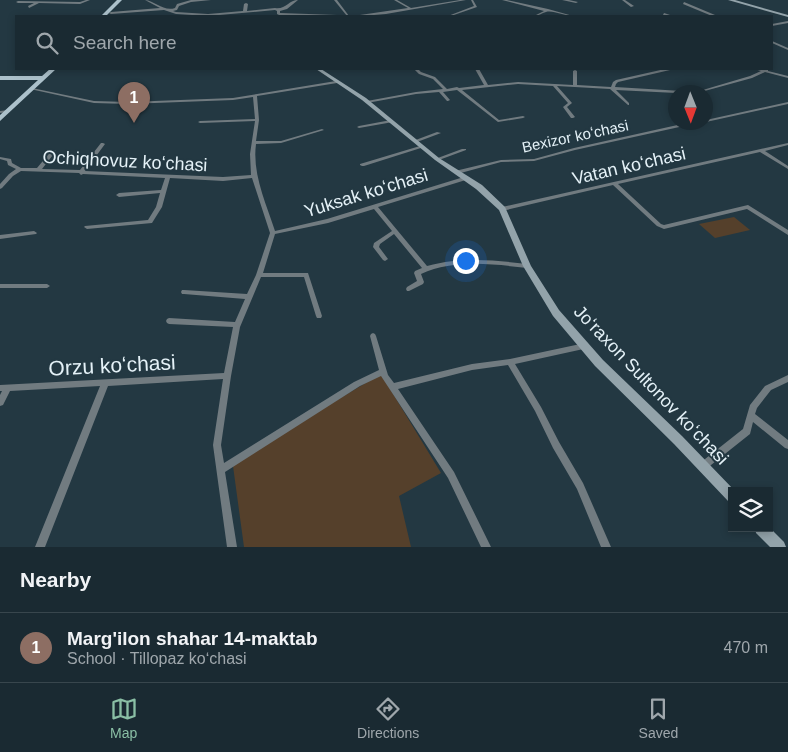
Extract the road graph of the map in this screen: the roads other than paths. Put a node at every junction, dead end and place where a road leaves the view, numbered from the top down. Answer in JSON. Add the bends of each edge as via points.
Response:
{"nodes":[{"id":1,"x":89,"y":0,"type":"edge"},
{"id":2,"x":120,"y":0,"type":"edge"},
{"id":3,"x":125,"y":0,"type":"edge"},
{"id":4,"x":146,"y":0,"type":"edge"},
{"id":5,"x":210,"y":0,"type":"edge"},
{"id":6,"x":297,"y":0,"type":"edge"},
{"id":7,"x":335,"y":0,"type":"edge"},
{"id":8,"x":395,"y":0,"type":"edge"},
{"id":9,"x":423,"y":0,"type":"edge"},
{"id":10,"x":465,"y":0,"type":"edge"},
{"id":11,"x":472,"y":0,"type":"edge"},
{"id":12,"x":503,"y":0,"type":"edge"},
{"id":13,"x":564,"y":0,"type":"edge"},
{"id":14,"x":623,"y":0,"type":"edge"},
{"id":15,"x":734,"y":0,"type":"edge"},
{"id":16,"x":40,"y":1,"type":"edge"},
{"id":17,"x":18,"y":2,"type":"dead end"},
{"id":18,"x":576,"y":2,"type":"dead end"},
{"id":19,"x":264,"y":3,"type":"dead end"},
{"id":20,"x":684,"y":3,"type":"dead end"},
{"id":21,"x":246,"y":4,"type":"dead end"},
{"id":22,"x":428,"y":6,"type":"junction"},
{"id":23,"x":632,"y":6,"type":"dead end"},
{"id":24,"x":29,"y":7,"type":"dead end"},
{"id":25,"x":164,"y":9,"type":"junction"},
{"id":26,"x":411,"y":9,"type":"junction"},
{"id":27,"x":262,"y":10,"type":"junction"},
{"id":28,"x":548,"y":10,"type":"junction"},
{"id":29,"x":169,"y":11,"type":"junction"},
{"id":30,"x":245,"y":11,"type":"junction"},
{"id":31,"x":278,"y":14,"type":"edge"},
{"id":32,"x":104,"y":15,"type":"edge"},
{"id":33,"x":110,"y":15,"type":"edge"},
{"id":34,"x":308,"y":15,"type":"edge"},
{"id":35,"x":347,"y":15,"type":"edge"},
{"id":36,"x":388,"y":15,"type":"edge"},
{"id":37,"x":459,"y":15,"type":"edge"},
{"id":38,"x":537,"y":15,"type":"edge"},
{"id":39,"x":567,"y":15,"type":"edge"},
{"id":40,"x":712,"y":15,"type":"edge"},
{"id":41,"x":788,"y":16,"type":"edge"},
{"id":42,"x":788,"y":22,"type":"edge"},
{"id":43,"x":773,"y":25,"type":"edge"},
{"id":44,"x":773,"y":42,"type":"edge"},
{"id":45,"x":788,"y":50,"type":"edge"},
{"id":46,"x":45,"y":70,"type":"edge"},
{"id":47,"x":52,"y":70,"type":"edge"},
{"id":48,"x":319,"y":70,"type":"edge"},
{"id":49,"x":417,"y":70,"type":"edge"},
{"id":50,"x":478,"y":70,"type":"edge"},
{"id":51,"x":665,"y":70,"type":"edge"},
{"id":52,"x":767,"y":70,"type":"joint"},
{"id":53,"x":575,"y":71,"type":"dead end"},
{"id":54,"x":788,"y":76,"type":"edge"},
{"id":55,"x":0,"y":78,"type":"edge"},
{"id":56,"x":40,"y":78,"type":"junction"},
{"id":57,"x":336,"y":82,"type":"junction"},
{"id":58,"x":554,"y":84,"type":"junction"},
{"id":59,"x":486,"y":85,"type":"junction"},
{"id":60,"x":575,"y":86,"type":"junction"},
{"id":61,"x":457,"y":88,"type":"junction"},
{"id":62,"x":713,"y":88,"type":"edge"},
{"id":63,"x":32,"y":89,"type":"junction"},
{"id":64,"x":612,"y":89,"type":"junction"},
{"id":65,"x":443,"y":90,"type":"junction"},
{"id":66,"x":668,"y":91,"type":"edge"},
{"id":67,"x":255,"y":97,"type":"junction"},
{"id":68,"x":448,"y":100,"type":"dead end"},
{"id":69,"x":367,"y":102,"type":"junction"},
{"id":70,"x":788,"y":103,"type":"edge"},
{"id":71,"x":628,"y":104,"type":"dead end"},
{"id":72,"x":0,"y":112,"type":"edge"},
{"id":73,"x":8,"y":112,"type":"junction"},
{"id":74,"x":523,"y":117,"type":"dead end"},
{"id":75,"x":574,"y":117,"type":"dead end"},
{"id":76,"x":0,"y":118,"type":"edge"},
{"id":77,"x":713,"y":119,"type":"edge"},
{"id":78,"x":256,"y":120,"type":"junction"},
{"id":79,"x":200,"y":122,"type":"dead end"},
{"id":80,"x":391,"y":122,"type":"junction"},
{"id":81,"x":359,"y":127,"type":"dead end"},
{"id":82,"x":668,"y":129,"type":"edge"},
{"id":83,"x":322,"y":130,"type":"dead end"},
{"id":84,"x":439,"y":133,"type":"dead end"},
{"id":85,"x":253,"y":143,"type":"junction"},
{"id":86,"x":103,"y":144,"type":"dead end"},
{"id":87,"x":419,"y":144,"type":"junction"},
{"id":88,"x":788,"y":144,"type":"edge"},
{"id":89,"x":464,"y":150,"type":"dead end"},
{"id":90,"x":762,"y":150,"type":"junction"},
{"id":91,"x":54,"y":151,"type":"dead end"},
{"id":92,"x":0,"y":158,"type":"edge"},
{"id":93,"x":437,"y":158,"type":"junction"},
{"id":94,"x":362,"y":165,"type":"dead end"},
{"id":95,"x":788,"y":168,"type":"edge"},
{"id":96,"x":20,"y":169,"type":"junction"},
{"id":97,"x":38,"y":170,"type":"junction"},
{"id":98,"x":457,"y":172,"type":"junction"},
{"id":99,"x":81,"y":173,"type":"junction"},
{"id":100,"x":168,"y":176,"type":"junction"},
{"id":101,"x":254,"y":176,"type":"junction"},
{"id":102,"x":467,"y":178,"type":"junction"},
{"id":103,"x":613,"y":183,"type":"junction"},
{"id":104,"x":0,"y":187,"type":"edge"},
{"id":105,"x":163,"y":191,"type":"junction"},
{"id":106,"x":119,"y":195,"type":"dead end"},
{"id":107,"x":375,"y":207,"type":"junction"},
{"id":108,"x":502,"y":209,"type":"junction"},
{"id":109,"x":87,"y":227,"type":"dead end"},
{"id":110,"x":394,"y":232,"type":"junction"},
{"id":111,"x":34,"y":233,"type":"dead end"},
{"id":112,"x":272,"y":233,"type":"junction"},
{"id":113,"x":788,"y":233,"type":"edge"},
{"id":114,"x":0,"y":237,"type":"edge"},
{"id":115,"x":385,"y":259,"type":"dead end"},
{"id":116,"x":527,"y":266,"type":"junction"},
{"id":117,"x":426,"y":269,"type":"junction"},
{"id":118,"x":259,"y":275,"type":"junction"},
{"id":119,"x":0,"y":286,"type":"edge"},
{"id":120,"x":47,"y":286,"type":"dead end"},
{"id":121,"x":409,"y":289,"type":"dead end"},
{"id":122,"x":184,"y":292,"type":"dead end"},
{"id":123,"x":249,"y":297,"type":"junction"},
{"id":124,"x":319,"y":316,"type":"dead end"},
{"id":125,"x":169,"y":321,"type":"dead end"},
{"id":126,"x":238,"y":325,"type":"junction"},
{"id":127,"x":373,"y":336,"type":"dead end"},
{"id":128,"x":585,"y":346,"type":"junction"},
{"id":129,"x":510,"y":362,"type":"junction"},
{"id":130,"x":384,"y":371,"type":"junction"},
{"id":131,"x":226,"y":376,"type":"junction"},
{"id":132,"x":788,"y":378,"type":"edge"},
{"id":133,"x":105,"y":383,"type":"junction"},
{"id":134,"x":392,"y":387,"type":"junction"},
{"id":135,"x":4,"y":388,"type":"edge"},
{"id":136,"x":0,"y":403,"type":"edge"},
{"id":137,"x":750,"y":416,"type":"junction"},
{"id":138,"x":788,"y":445,"type":"edge"},
{"id":139,"x":703,"y":466,"type":"junction"},
{"id":140,"x":221,"y":470,"type":"junction"},
{"id":141,"x":728,"y":493,"type":"edge"},
{"id":142,"x":765,"y":532,"type":"edge"},
{"id":143,"x":40,"y":547,"type":"edge"},
{"id":144,"x":232,"y":547,"type":"edge"},
{"id":145,"x":486,"y":547,"type":"edge"},
{"id":146,"x":606,"y":547,"type":"edge"},
{"id":147,"x":779,"y":547,"type":"edge"}],
"edges":[{"from":1,"to":16,"type":"street"},
{"from":2,"to":32,"type":"main road"},
{"from":3,"to":33,"type":"main road"},
{"from":4,"to":25,"type":"street"},
{"from":5,"to":29,"type":"street","via":[[178,4],[176,9]]},
{"from":6,"to":31,"type":"street"},
{"from":7,"to":35,"type":"street"},
{"from":8,"to":26,"type":"street"},
{"from":9,"to":22,"type":"street"},
{"from":10,"to":22,"type":"street"},
{"from":11,"to":37,"type":"street","via":[[476,6]]},
{"from":12,"to":28,"type":"street"},
{"from":13,"to":18,"type":"street"},
{"from":14,"to":23,"type":"street"},
{"from":15,"to":41,"type":"street"},
{"from":16,"to":17,"type":"street"},
{"from":16,"to":24,"type":"street"},
{"from":19,"to":27,"type":"street"},
{"from":20,"to":40,"type":"street"},
{"from":21,"to":30,"type":"street"},
{"from":22,"to":26,"type":"street"},
{"from":25,"to":29,"type":"street"},
{"from":25,"to":33,"type":"street"},
{"from":26,"to":36,"type":"street"},
{"from":27,"to":30,"type":"street"},
{"from":27,"to":31,"type":"street"},
{"from":28,"to":38,"type":"street"},
{"from":28,"to":39,"type":"street"},
{"from":29,"to":30,"type":"street","via":[[208,15]]},
{"from":31,"to":34,"type":"street"},
{"from":42,"to":43,"type":"street"},
{"from":44,"to":45,"type":"street"},
{"from":46,"to":56,"type":"main road"},
{"from":47,"to":56,"type":"main road"},
{"from":48,"to":57,"type":"street","name":"Joʻraxon Sultonov koʻchasi"},
{"from":49,"to":65,"type":"street","via":[[434,78]]},
{"from":50,"to":59,"type":"street"},
{"from":51,"to":64,"type":"street","via":[[617,81]]},
{"from":52,"to":54,"type":"street"},
{"from":52,"to":62,"type":"street"},
{"from":53,"to":60,"type":"street"},
{"from":55,"to":56,"type":"main road"},
{"from":56,"to":63,"type":"main road"},
{"from":56,"to":72,"type":"main road"},
{"from":57,"to":67,"type":"street"},
{"from":57,"to":69,"type":"street","name":"Joʻraxon Sultonov koʻchasi"},
{"from":58,"to":59,"type":"street"},
{"from":58,"to":60,"type":"street"},
{"from":58,"to":75,"type":"street","via":[[570,103],[565,107]]},
{"from":59,"to":61,"type":"street"},
{"from":60,"to":64,"type":"street"},
{"from":61,"to":65,"type":"street"},
{"from":61,"to":74,"type":"street","via":[[498,121]]},
{"from":63,"to":67,"type":"street","via":[[106,103]]},
{"from":63,"to":73,"type":"main road"},
{"from":64,"to":66,"type":"street"},
{"from":64,"to":71,"type":"street"},
{"from":65,"to":68,"type":"street"},
{"from":65,"to":69,"type":"street"},
{"from":67,"to":78,"type":"street"},
{"from":69,"to":80,"type":"street","name":"Joʻraxon Sultonov koʻchasi"},
{"from":70,"to":77,"type":"street"},
{"from":72,"to":73,"type":"street"},
{"from":73,"to":76,"type":"main road"},
{"from":78,"to":79,"type":"street"},
{"from":78,"to":85,"type":"street"},
{"from":80,"to":81,"type":"street"},
{"from":80,"to":87,"type":"street","name":"Joʻraxon Sultonov koʻchasi"},
{"from":82,"to":98,"type":"street","name":"Bexizor koʻchasi","via":[[534,160],[501,161]]},
{"from":83,"to":85,"type":"street","via":[[280,142]]},
{"from":84,"to":87,"type":"street"},
{"from":85,"to":101,"type":"street"},
{"from":86,"to":99,"type":"street"},
{"from":87,"to":93,"type":"street","name":"Joʻraxon Sultonov koʻchasi"},
{"from":87,"to":94,"type":"street"},
{"from":88,"to":90,"type":"street","name":"Vatan koʻchasi"},
{"from":89,"to":93,"type":"street"},
{"from":90,"to":95,"type":"street"},
{"from":90,"to":103,"type":"street","name":"Vatan koʻchasi"},
{"from":91,"to":97,"type":"street"},
{"from":92,"to":96,"type":"street","name":"Ochiqhovuz koʻchasi","via":[[9,160]]},
{"from":93,"to":98,"type":"street","name":"Joʻraxon Sultonov koʻchasi"},
{"from":96,"to":97,"type":"street","name":"Ochiqhovuz koʻchasi"},
{"from":96,"to":104,"type":"street"},
{"from":97,"to":99,"type":"street","name":"Ochiqhovuz koʻchasi"},
{"from":98,"to":102,"type":"street","name":"Joʻraxon Sultonov koʻchasi"},
{"from":99,"to":100,"type":"street","name":"Ochiqhovuz koʻchasi"},
{"from":100,"to":101,"type":"street","name":"Ochiqhovuz koʻchasi","via":[[223,179]]},
{"from":100,"to":105,"type":"street"},
{"from":101,"to":112,"type":"street"},
{"from":102,"to":107,"type":"street","name":"Yuksak koʻchasi"},
{"from":102,"to":108,"type":"street","name":"Joʻraxon Sultonov koʻchasi"},
{"from":103,"to":108,"type":"street","name":"Vatan koʻchasi"},
{"from":103,"to":113,"type":"street","via":[[664,227],[748,207]]},
{"from":105,"to":106,"type":"street"},
{"from":105,"to":109,"type":"street","via":[[150,222]]},
{"from":107,"to":110,"type":"street"},
{"from":107,"to":112,"type":"street","name":"Yuksak koʻchasi"},
{"from":108,"to":116,"type":"street","name":"Joʻraxon Sultonov koʻchasi"},
{"from":110,"to":115,"type":"street","via":[[377,243],[376,247]]},
{"from":110,"to":117,"type":"street"},
{"from":111,"to":114,"type":"street"},
{"from":112,"to":118,"type":"street"},
{"from":116,"to":117,"type":"street","via":[[468,261],[446,262]]},
{"from":116,"to":128,"type":"street","name":"Joʻraxon Sultonov koʻchasi","via":[[556,313]]},
{"from":117,"to":121,"type":"street","via":[[417,273],[421,282]]},
{"from":118,"to":123,"type":"street"},
{"from":118,"to":124,"type":"street","via":[[306,275]]},
{"from":119,"to":120,"type":"street"},
{"from":122,"to":123,"type":"street"},
{"from":123,"to":126,"type":"street"},
{"from":125,"to":126,"type":"street"},
{"from":126,"to":131,"type":"street"},
{"from":127,"to":130,"type":"street"},
{"from":128,"to":129,"type":"street"},
{"from":128,"to":139,"type":"street","name":"Joʻraxon Sultonov koʻchasi"},
{"from":129,"to":134,"type":"street","via":[[472,367]]},
{"from":129,"to":146,"type":"street","via":[[580,486]]},
{"from":130,"to":134,"type":"street"},
{"from":130,"to":140,"type":"street","via":[[357,384]]},
{"from":131,"to":133,"type":"street","name":"Orzu koʻchasi"},
{"from":131,"to":140,"type":"street","via":[[217,445]]},
{"from":132,"to":137,"type":"street","via":[[768,388]]},
{"from":133,"to":135,"type":"street","name":"Orzu koʻchasi"},
{"from":133,"to":143,"type":"street"},
{"from":134,"to":145,"type":"street","via":[[451,475]]},
{"from":135,"to":136,"type":"street"},
{"from":137,"to":138,"type":"street"},
{"from":137,"to":139,"type":"street","via":[[747,431]]},
{"from":139,"to":141,"type":"street","name":"Joʻraxon Sultonov koʻchasi"},
{"from":140,"to":144,"type":"street"},
{"from":142,"to":147,"type":"street"}]}
